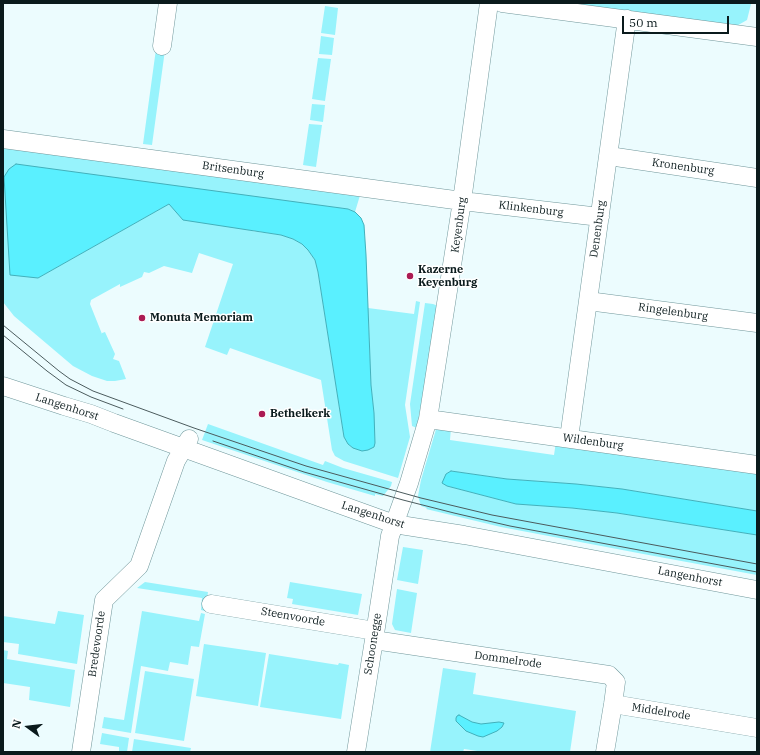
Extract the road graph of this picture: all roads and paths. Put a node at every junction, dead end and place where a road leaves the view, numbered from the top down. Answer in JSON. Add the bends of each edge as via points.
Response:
{"nodes":[{"id":1,"x":168,"y":3,"type":"edge"},
{"id":2,"x":489,"y":3,"type":"edge"},
{"id":3,"x":502,"y":3,"type":"edge"},
{"id":4,"x":627,"y":19,"type":"junction"},
{"id":5,"x":757,"y":35,"type":"edge"},
{"id":6,"x":162,"y":46,"type":"dead end"},
{"id":7,"x":3,"y":139,"type":"edge"},
{"id":8,"x":609,"y":156,"type":"junction"},
{"id":9,"x":757,"y":178,"type":"edge"},
{"id":10,"x":462,"y":201,"type":"junction"},
{"id":11,"x":600,"y":217,"type":"junction"},
{"id":12,"x":588,"y":301,"type":"junction"},
{"id":13,"x":757,"y":323,"type":"edge"},
{"id":14,"x":3,"y":386,"type":"edge"},
{"id":15,"x":428,"y":418,"type":"junction"},
{"id":16,"x":569,"y":438,"type":"junction"},
{"id":17,"x":186,"y":444,"type":"junction"},
{"id":18,"x":757,"y":465,"type":"edge"},
{"id":19,"x":392,"y":530,"type":"junction"},
{"id":20,"x":757,"y":590,"type":"edge"},
{"id":21,"x":211,"y":604,"type":"dead end"},
{"id":22,"x":375,"y":636,"type":"junction"},
{"id":23,"x":613,"y":704,"type":"junction"},
{"id":24,"x":757,"y":728,"type":"edge"},
{"id":25,"x":81,"y":752,"type":"edge"},
{"id":26,"x":356,"y":752,"type":"edge"},
{"id":27,"x":605,"y":752,"type":"edge"}],
"edges":[{"from":1,"to":6,"type":"street"},
{"from":2,"to":10,"type":"street","name":"Keyenburg"},
{"from":3,"to":4,"type":"street"},
{"from":4,"to":5,"type":"street"},
{"from":4,"to":8,"type":"street","name":"Denenburg"},
{"from":7,"to":10,"type":"street","name":"Britsenburg"},
{"from":8,"to":9,"type":"street","name":"Kronenburg"},
{"from":8,"to":11,"type":"street","name":"Denenburg"},
{"from":10,"to":11,"type":"street","name":"Klinkenburg"},
{"from":10,"to":15,"type":"street","name":"Keyenburg"},
{"from":11,"to":12,"type":"street","name":"Denenburg"},
{"from":12,"to":13,"type":"street","name":"Ringelenburg"},
{"from":12,"to":16,"type":"street","name":"Denenburg"},
{"from":14,"to":17,"type":"street","name":"Langenhorst"},
{"from":15,"to":16,"type":"street","name":"Wildenburg"},
{"from":15,"to":19,"type":"street","name":"Keyenburg"},
{"from":16,"to":18,"type":"street","name":"Wildenburg"},
{"from":17,"to":19,"type":"street","name":"Langenhorst"},
{"from":17,"to":25,"type":"street","name":"Bredevoorde","via":[[176,461],[138,566],[104,600]]},
{"from":19,"to":20,"type":"street","name":"Langenhorst","via":[[464,535]]},
{"from":19,"to":22,"type":"street","name":"Schoonegge"},
{"from":21,"to":22,"type":"street","name":"Steenvoorde"},
{"from":22,"to":23,"type":"street","name":"Dommelrode","via":[[609,675],[616,682]]},
{"from":22,"to":26,"type":"street","name":"Schoonegge"},
{"from":23,"to":24,"type":"street","name":"Middelrode"},
{"from":23,"to":27,"type":"street"}]}
